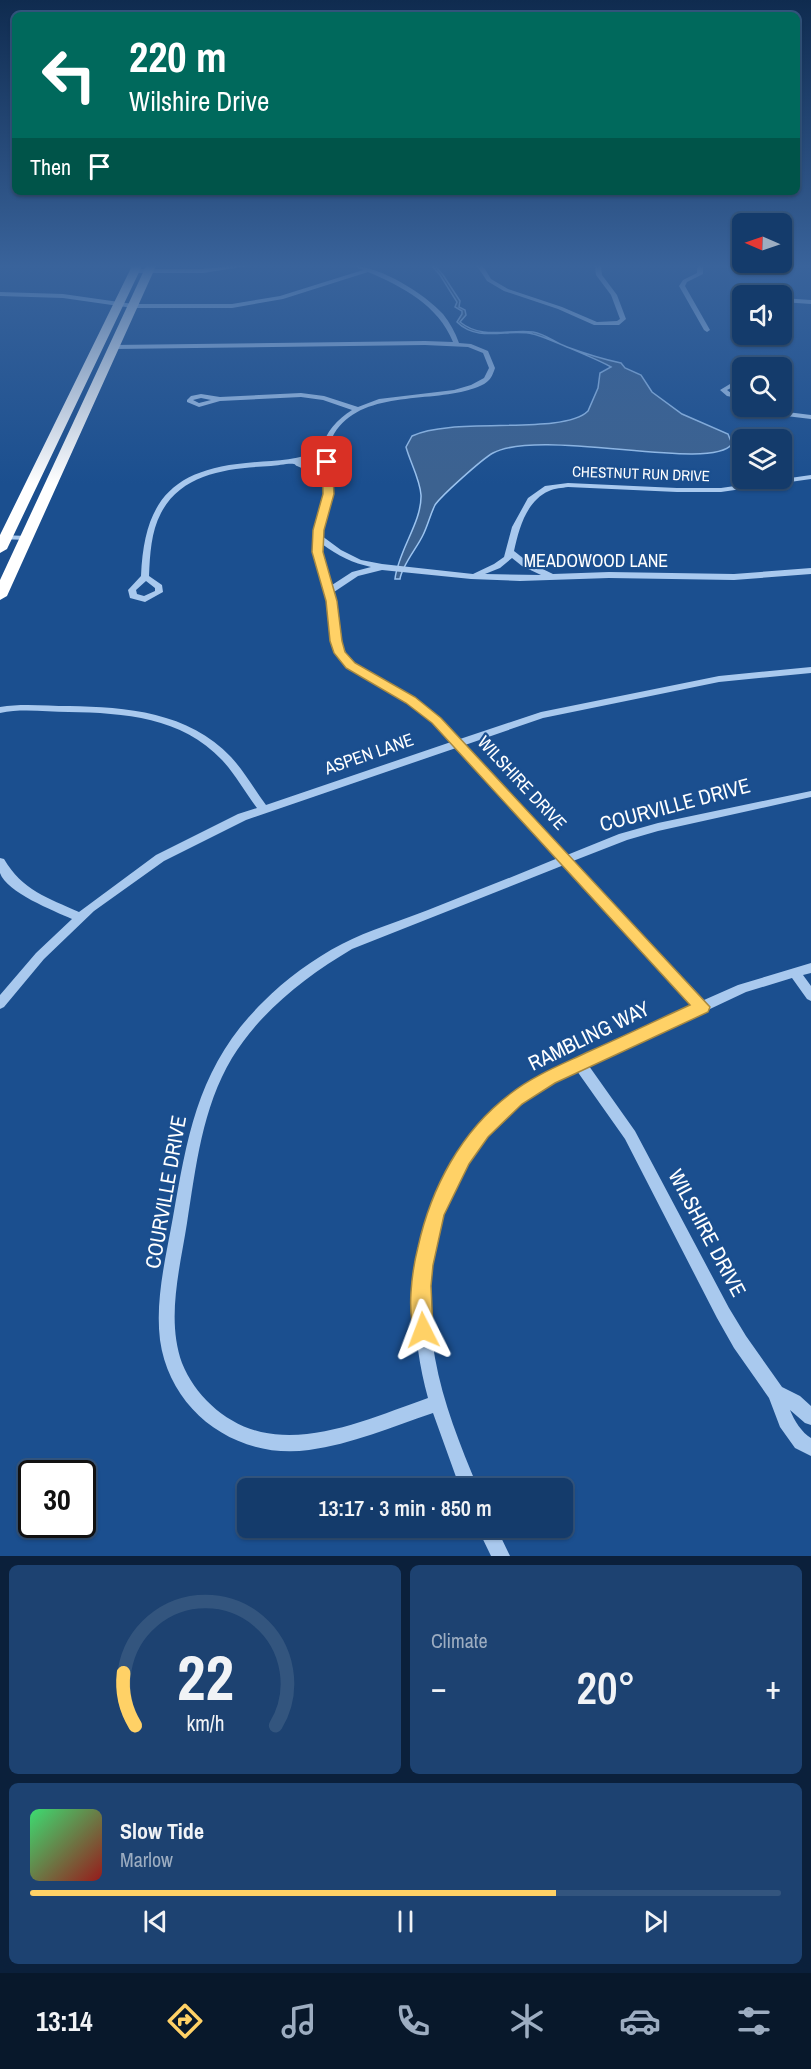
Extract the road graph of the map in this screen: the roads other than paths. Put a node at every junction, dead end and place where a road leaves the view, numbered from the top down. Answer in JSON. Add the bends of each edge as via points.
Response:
{"nodes":[{"id":1,"x":101,"y":339,"type":"edge"},
{"id":2,"x":117,"y":339,"type":"edge"},
{"id":3,"x":454,"y":339,"type":"edge"},
{"id":4,"x":456,"y":343,"type":"junction"},
{"id":5,"x":113,"y":347,"type":"junction"},
{"id":6,"x":732,"y":386,"type":"edge"},
{"id":7,"x":732,"y":395,"type":"edge"},
{"id":8,"x":220,"y":399,"type":"dead end"},
{"id":9,"x":357,"y":409,"type":"junction"},
{"id":10,"x":792,"y":415,"type":"edge"},
{"id":11,"x":811,"y":417,"type":"edge"},
{"id":12,"x":326,"y":450,"type":"junction"},
{"id":13,"x":295,"y":463,"type":"junction"},
{"id":14,"x":328,"y":474,"type":"junction"},
{"id":15,"x":811,"y":477,"type":"edge"},
{"id":16,"x":318,"y":537,"type":"junction"},
{"id":17,"x":27,"y":538,"type":"junction"},
{"id":18,"x":2,"y":541,"type":"edge"},
{"id":19,"x":511,"y":553,"type":"junction"},
{"id":20,"x":382,"y":567,"type":"junction"},
{"id":21,"x":811,"y":572,"type":"edge"},
{"id":22,"x":471,"y":576,"type":"junction"},
{"id":23,"x":552,"y":576,"type":"junction"},
{"id":24,"x":144,"y":577,"type":"dead end"},
{"id":25,"x":329,"y":591,"type":"junction"},
{"id":26,"x":0,"y":596,"type":"edge"},
{"id":27,"x":811,"y":670,"type":"edge"},
{"id":28,"x":1,"y":709,"type":"edge"},
{"id":29,"x":457,"y":741,"type":"junction"},
{"id":30,"x":811,"y":794,"type":"edge"},
{"id":31,"x":262,"y":808,"type":"junction"},
{"id":32,"x":566,"y":859,"type":"junction"},
{"id":33,"x":0,"y":861,"type":"edge"},
{"id":34,"x":79,"y":917,"type":"junction"},
{"id":35,"x":811,"y":968,"type":"edge"},
{"id":36,"x":794,"y":972,"type":"junction"},
{"id":37,"x":811,"y":996,"type":"edge"},
{"id":38,"x":0,"y":1004,"type":"edge"},
{"id":39,"x":702,"y":1007,"type":"junction"},
{"id":40,"x":580,"y":1064,"type":"junction"},
{"id":41,"x":776,"y":1393,"type":"junction"},
{"id":42,"x":439,"y":1403,"type":"junction"},
{"id":43,"x":811,"y":1417,"type":"edge"},
{"id":44,"x":811,"y":1448,"type":"edge"},
{"id":45,"x":465,"y":1478,"type":"edge"},
{"id":46,"x":492,"y":1538,"type":"edge"},
{"id":47,"x":501,"y":1556,"type":"edge"}],
"edges":[{"from":1,"to":18,"type":"highway"},
{"from":2,"to":5,"type":"highway"},
{"from":3,"to":4,"type":"street"},
{"from":4,"to":5,"type":"street"},
{"from":4,"to":9,"type":"street","via":[[476,346],[488,355],[491,378],[462,390],[386,399]]},
{"from":5,"to":17,"type":"highway"},
{"from":6,"to":7,"type":"street","via":[[723,390]]},
{"from":8,"to":9,"type":"street","via":[[307,396]]},
{"from":9,"to":12,"type":"street","via":[[328,437]]},
{"from":10,"to":11,"type":"street"},
{"from":12,"to":13,"type":"street"},
{"from":12,"to":14,"type":"street","name":"WILSHIRE DRIVE"},
{"from":13,"to":14,"type":"street"},
{"from":13,"to":24,"type":"street","via":[[216,470],[174,489],[164,500],[147,538]]},
{"from":14,"to":16,"type":"street","name":"WILSHIRE DRIVE","via":[[328,499]]},
{"from":15,"to":19,"type":"street","name":"CHESTNUT RUN DRIVE","via":[[721,490],[568,484],[548,488],[535,495],[519,520]]},
{"from":16,"to":20,"type":"street","via":[[352,559]]},
{"from":16,"to":25,"type":"street","name":"WILSHIRE DRIVE","via":[[319,558]]},
{"from":17,"to":18,"type":"street"},
{"from":17,"to":26,"type":"highway"},
{"from":19,"to":22,"type":"street","via":[[497,566]]},
{"from":19,"to":23,"type":"street"},
{"from":20,"to":22,"type":"street","name":"MEADOWOOD LANE"},
{"from":20,"to":25,"type":"street","via":[[355,574]]},
{"from":21,"to":23,"type":"street","name":"MEADOWOOD LANE","via":[[734,577]]},
{"from":22,"to":23,"type":"street","name":"MEADOWOOD LANE"},
{"from":25,"to":29,"type":"street","name":"WILSHIRE DRIVE","via":[[336,641],[343,658],[419,706]]},
{"from":27,"to":29,"type":"street","name":"ASPEN LANE","via":[[719,679],[572,708]]},
{"from":28,"to":31,"type":"street","via":[[105,710],[168,721],[221,752]]},
{"from":29,"to":31,"type":"street","name":"ASPEN LANE"},
{"from":29,"to":32,"type":"street","name":"WILSHIRE DRIVE"},
{"from":30,"to":32,"type":"street","name":"COURVILLE DRIVE","via":[[658,827]]},
{"from":31,"to":34,"type":"street","name":"ASPEN LANE","via":[[160,858]]},
{"from":32,"to":39,"type":"street","name":"WILSHIRE DRIVE"},
{"from":32,"to":42,"type":"street","name":"COURVILLE DRIVE","via":[[354,944],[298,978],[264,1009],[228,1055],[207,1096],[193,1142],[170,1286],[167,1340],[178,1377],[199,1404],[225,1427],[242,1435],[285,1443],[328,1438]]},
{"from":33,"to":34,"type":"street","via":[[4,872],[19,887]]},
{"from":34,"to":38,"type":"street","name":"ASPEN LANE"},
{"from":35,"to":36,"type":"street","name":"RAMBLING WAY"},
{"from":36,"to":37,"type":"street"},
{"from":36,"to":39,"type":"street","name":"RAMBLING WAY","via":[[742,988]]},
{"from":39,"to":40,"type":"street","name":"RAMBLING WAY"},
{"from":40,"to":41,"type":"street","name":"WILSHIRE DRIVE","via":[[630,1135],[723,1313]]},
{"from":40,"to":42,"type":"street","name":"RAMBLING WAY","via":[[531,1088],[498,1115],[462,1158],[441,1199],[426,1248],[421,1286],[424,1343]]},
{"from":41,"to":43,"type":"street","name":"WILSHIRE DRIVE"},
{"from":41,"to":44,"type":"street","name":"WILSHIRE DRIVE","via":[[786,1421],[801,1442]]},
{"from":42,"to":45,"type":"street","name":"RAMBLING WAY"},
{"from":46,"to":47,"type":"street"}]}
